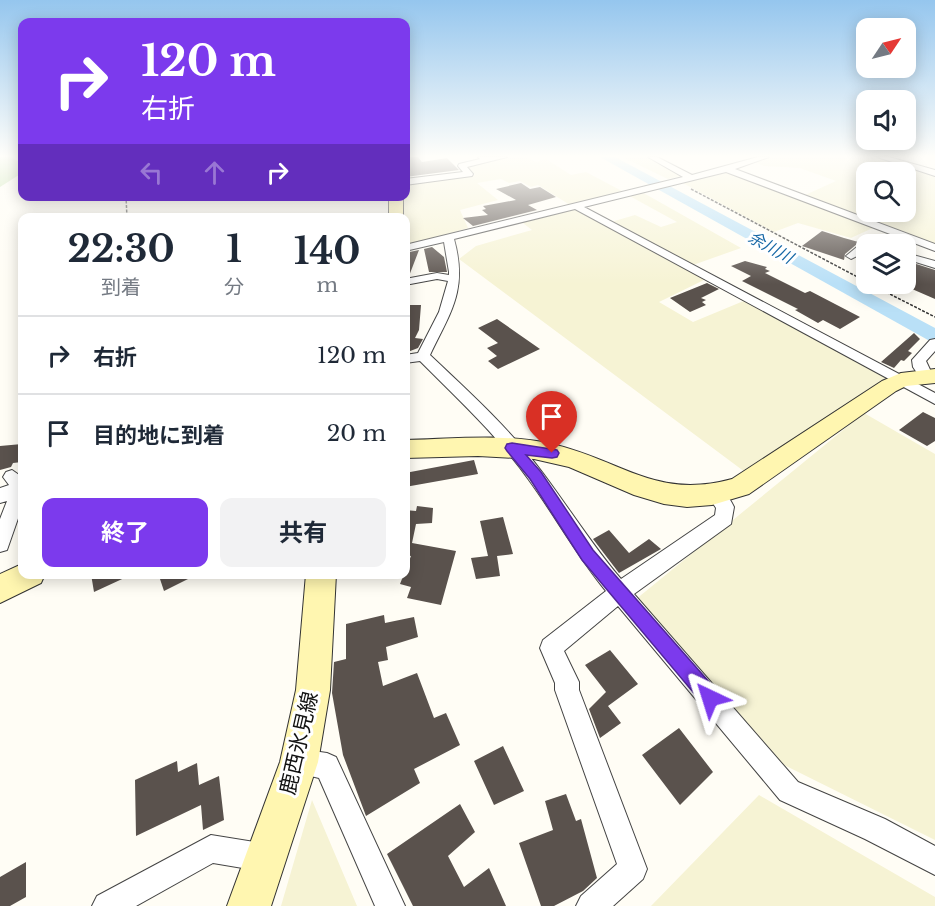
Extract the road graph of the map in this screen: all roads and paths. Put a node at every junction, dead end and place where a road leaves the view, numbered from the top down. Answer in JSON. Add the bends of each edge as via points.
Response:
{"nodes":[{"id":1,"x":598,"y":199,"type":"edge"},
{"id":2,"x":707,"y":199,"type":"edge"},
{"id":3,"x":807,"y":199,"type":"edge"},
{"id":4,"x":574,"y":205,"type":"junction"},
{"id":5,"x":448,"y":237,"type":"junction"},
{"id":6,"x":410,"y":247,"type":"edge"},
{"id":7,"x":935,"y":248,"type":"edge"},
{"id":8,"x":856,"y":252,"type":"edge"},
{"id":9,"x":851,"y":256,"type":"dead end"},
{"id":10,"x":916,"y":259,"type":"edge"},
{"id":11,"x":935,"y":266,"type":"edge"},
{"id":12,"x":856,"y":277,"type":"edge"},
{"id":13,"x":454,"y":279,"type":"junction"},
{"id":14,"x":410,"y":281,"type":"edge"},
{"id":15,"x":890,"y":294,"type":"edge"},
{"id":16,"x":935,"y":316,"type":"edge"},
{"id":17,"x":932,"y":347,"type":"edge"},
{"id":18,"x":423,"y":356,"type":"junction"},
{"id":19,"x":410,"y":358,"type":"edge"},
{"id":20,"x":931,"y":376,"type":"edge"},
{"id":21,"x":901,"y":380,"type":"junction"},
{"id":22,"x":935,"y":399,"type":"edge"},
{"id":23,"x":512,"y":448,"type":"junction"},
{"id":24,"x":410,"y":449,"type":"edge"},
{"id":25,"x":0,"y":496,"type":"edge"},
{"id":26,"x":717,"y":496,"type":"junction"},
{"id":27,"x":0,"y":544,"type":"edge"},
{"id":28,"x":21,"y":579,"type":"edge"},
{"id":29,"x":321,"y":579,"type":"edge"},
{"id":30,"x":0,"y":589,"type":"edge"},
{"id":31,"x":620,"y":592,"type":"junction"},
{"id":32,"x":299,"y":762,"type":"junction"},
{"id":33,"x":267,"y":858,"type":"junction"},
{"id":34,"x":935,"y":861,"type":"edge"},
{"id":35,"x":107,"y":906,"type":"edge"},
{"id":36,"x":249,"y":906,"type":"edge"},
{"id":37,"x":390,"y":906,"type":"edge"},
{"id":38,"x":591,"y":906,"type":"edge"}],
"edges":[{"from":1,"to":4,"type":"street"},
{"from":2,"to":12,"type":"path"},
{"from":3,"to":7,"type":"street"},
{"from":4,"to":5,"type":"street"},
{"from":4,"to":21,"type":"street"},
{"from":5,"to":6,"type":"street"},
{"from":5,"to":13,"type":"street"},
{"from":8,"to":9,"type":"street"},
{"from":10,"to":11,"type":"street"},
{"from":13,"to":14,"type":"street","via":[[438,276]]},
{"from":13,"to":18,"type":"street","via":[[445,317]]},
{"from":15,"to":16,"type":"path"},
{"from":17,"to":20,"type":"street","via":[[919,360],[920,367]]},
{"from":18,"to":19,"type":"street"},
{"from":18,"to":23,"type":"street"},
{"from":20,"to":21,"type":"street"},
{"from":21,"to":22,"type":"street"},
{"from":21,"to":26,"type":"street","via":[[740,487]]},
{"from":23,"to":24,"type":"street"},
{"from":23,"to":26,"type":"street","via":[[552,453],[655,493],[691,498]]},
{"from":23,"to":31,"type":"street","via":[[536,476],[588,555]]},
{"from":25,"to":27,"type":"street","via":[[17,482]]},
{"from":26,"to":31,"type":"street","via":[[725,507],[724,519]]},
{"from":28,"to":30,"type":"street"},
{"from":29,"to":32,"type":"street","name":"鹿西氷見線","via":[[313,690]]},
{"from":31,"to":34,"type":"street","via":[[789,791]]},
{"from":31,"to":38,"type":"street","via":[[551,648],[567,682],[633,869]]},
{"from":32,"to":33,"type":"street","name":"鹿西氷見線"},
{"from":32,"to":37,"type":"street","via":[[327,766]]},
{"from":33,"to":35,"type":"street","via":[[211,849]]},
{"from":33,"to":36,"type":"street","name":"鹿西氷見線"}]}
